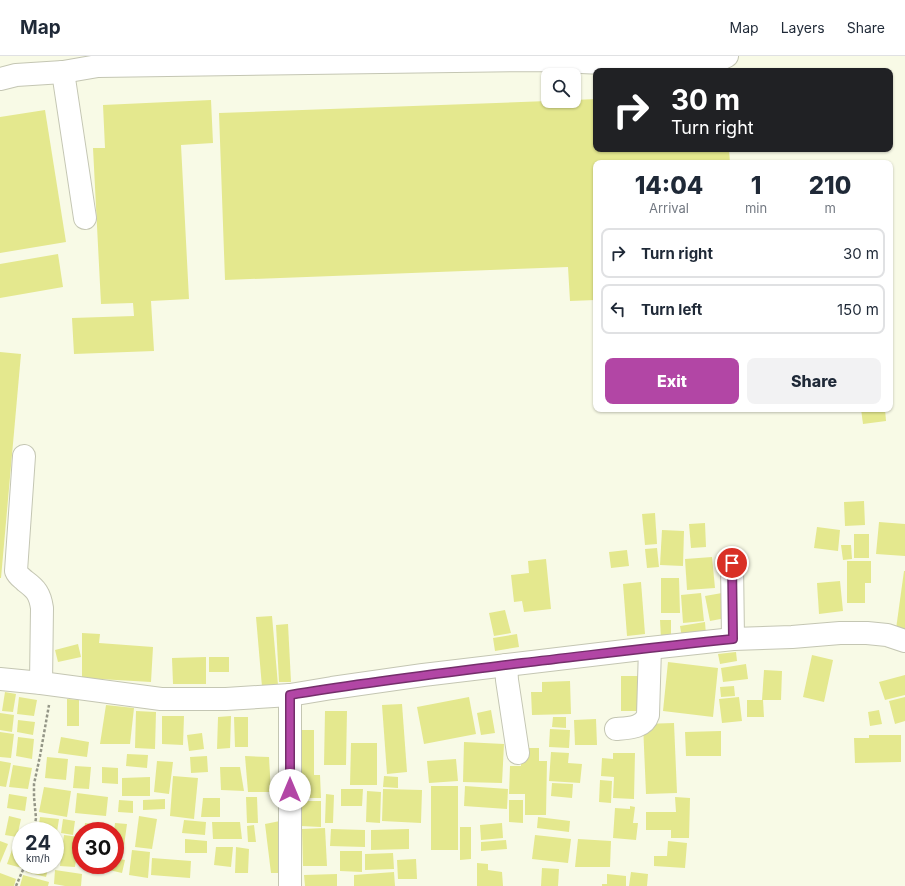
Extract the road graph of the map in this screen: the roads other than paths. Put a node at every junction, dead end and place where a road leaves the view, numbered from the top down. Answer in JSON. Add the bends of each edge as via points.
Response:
{"nodes":[{"id":1,"x":727,"y":56,"type":"edge"},
{"id":2,"x":64,"y":72,"type":"junction"},
{"id":3,"x":0,"y":79,"type":"edge"},
{"id":4,"x":85,"y":218,"type":"dead end"},
{"id":5,"x":24,"y":456,"type":"dead end"},
{"id":6,"x":732,"y":563,"type":"dead end"},
{"id":7,"x":733,"y":639,"type":"junction"},
{"id":8,"x":905,"y":641,"type":"edge"},
{"id":9,"x":650,"y":648,"type":"junction"},
{"id":10,"x":506,"y":665,"type":"junction"},
{"id":11,"x":0,"y":678,"type":"edge"},
{"id":12,"x":47,"y":684,"type":"junction"},
{"id":13,"x":290,"y":695,"type":"junction"},
{"id":14,"x":616,"y":729,"type":"dead end"},
{"id":15,"x":518,"y":753,"type":"dead end"},
{"id":16,"x":290,"y":886,"type":"edge"}],
"edges":[{"from":1,"to":2,"type":"street","via":[[708,65],[695,67],[535,60],[98,66]]},
{"from":2,"to":3,"type":"street","via":[[16,75]]},
{"from":2,"to":4,"type":"street"},
{"from":5,"to":12,"type":"street","via":[[16,571],[34,587],[41,601]]},
{"from":6,"to":7,"type":"street"},
{"from":7,"to":8,"type":"street","via":[[867,633],[887,635]]},
{"from":7,"to":9,"type":"street"},
{"from":9,"to":10,"type":"street"},
{"from":9,"to":14,"type":"street","via":[[647,719],[634,727]]},
{"from":10,"to":13,"type":"street"},
{"from":10,"to":15,"type":"street"},
{"from":11,"to":12,"type":"street"},
{"from":12,"to":13,"type":"street","via":[[161,699],[226,699]]},
{"from":13,"to":16,"type":"street"}]}
